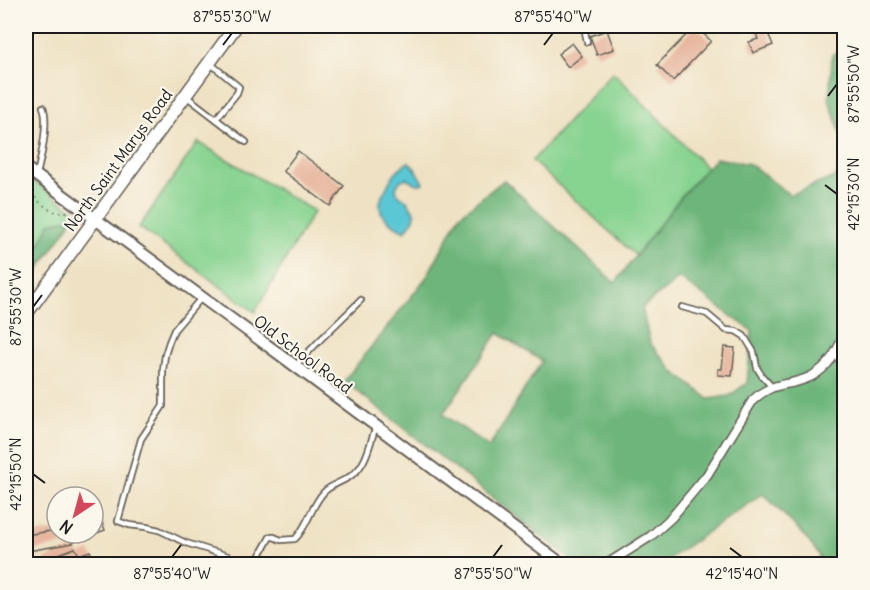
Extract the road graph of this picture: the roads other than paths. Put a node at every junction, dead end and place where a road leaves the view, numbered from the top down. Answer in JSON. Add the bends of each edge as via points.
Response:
{"nodes":[{"id":1,"x":236,"y":26,"type":"edge"},
{"id":2,"x":584,"y":26,"type":"edge"},
{"id":3,"x":587,"y":42,"type":"dead end"},
{"id":4,"x":209,"y":63,"type":"junction"},
{"id":5,"x":185,"y":95,"type":"junction"},
{"id":6,"x":43,"y":107,"type":"dead end"},
{"id":7,"x":216,"y":119,"type":"junction"},
{"id":8,"x":246,"y":142,"type":"dead end"},
{"id":9,"x":26,"y":168,"type":"edge"},
{"id":10,"x":37,"y":176,"type":"junction"},
{"id":11,"x":95,"y":219,"type":"junction"},
{"id":12,"x":202,"y":297,"type":"junction"},
{"id":13,"x":361,"y":300,"type":"dead end"},
{"id":14,"x":682,"y":307,"type":"dead end"},
{"id":15,"x":26,"y":314,"type":"edge"},
{"id":16,"x":844,"y":334,"type":"edge"},
{"id":17,"x":295,"y":366,"type":"junction"},
{"id":18,"x":772,"y":387,"type":"junction"},
{"id":19,"x":376,"y":426,"type":"junction"},
{"id":20,"x":238,"y":564,"type":"edge"},
{"id":21,"x":255,"y":564,"type":"edge"},
{"id":22,"x":562,"y":564,"type":"edge"},
{"id":23,"x":607,"y":564,"type":"edge"}],
"edges":[{"from":1,"to":4,"type":"main road","name":"North Saint Marys Road"},
{"from":2,"to":3,"type":"lane"},
{"from":4,"to":5,"type":"main road","name":"North Saint Marys Road"},
{"from":4,"to":7,"type":"lane","via":[[239,87]]},
{"from":5,"to":7,"type":"lane"},
{"from":5,"to":11,"type":"main road","name":"North Saint Marys Road"},
{"from":6,"to":10,"type":"lane","via":[[46,118]]},
{"from":7,"to":8,"type":"lane"},
{"from":9,"to":10,"type":"street","name":"Old School Road"},
{"from":10,"to":11,"type":"street","name":"Old School Road"},
{"from":11,"to":12,"type":"street","name":"Old School Road"},
{"from":11,"to":15,"type":"main road","name":"North Saint Marys Road"},
{"from":12,"to":17,"type":"street","name":"Old School Road"},
{"from":12,"to":20,"type":"lane","via":[[174,330],[169,342],[163,370],[163,406],[141,439],[118,521],[159,530],[228,556]]},
{"from":13,"to":17,"type":"lane"},
{"from":14,"to":18,"type":"lane","via":[[707,314],[726,330],[744,336],[754,352],[757,368]]},
{"from":16,"to":18,"type":"street","via":[[828,363],[813,376]]},
{"from":17,"to":19,"type":"street","name":"Old School Road"},
{"from":18,"to":23,"type":"street","via":[[753,400],[707,475],[672,517],[651,536]]},
{"from":19,"to":21,"type":"lane","via":[[365,460],[354,475],[325,492],[295,540],[270,537]]},
{"from":19,"to":22,"type":"street","name":"Old School Road"}]}
